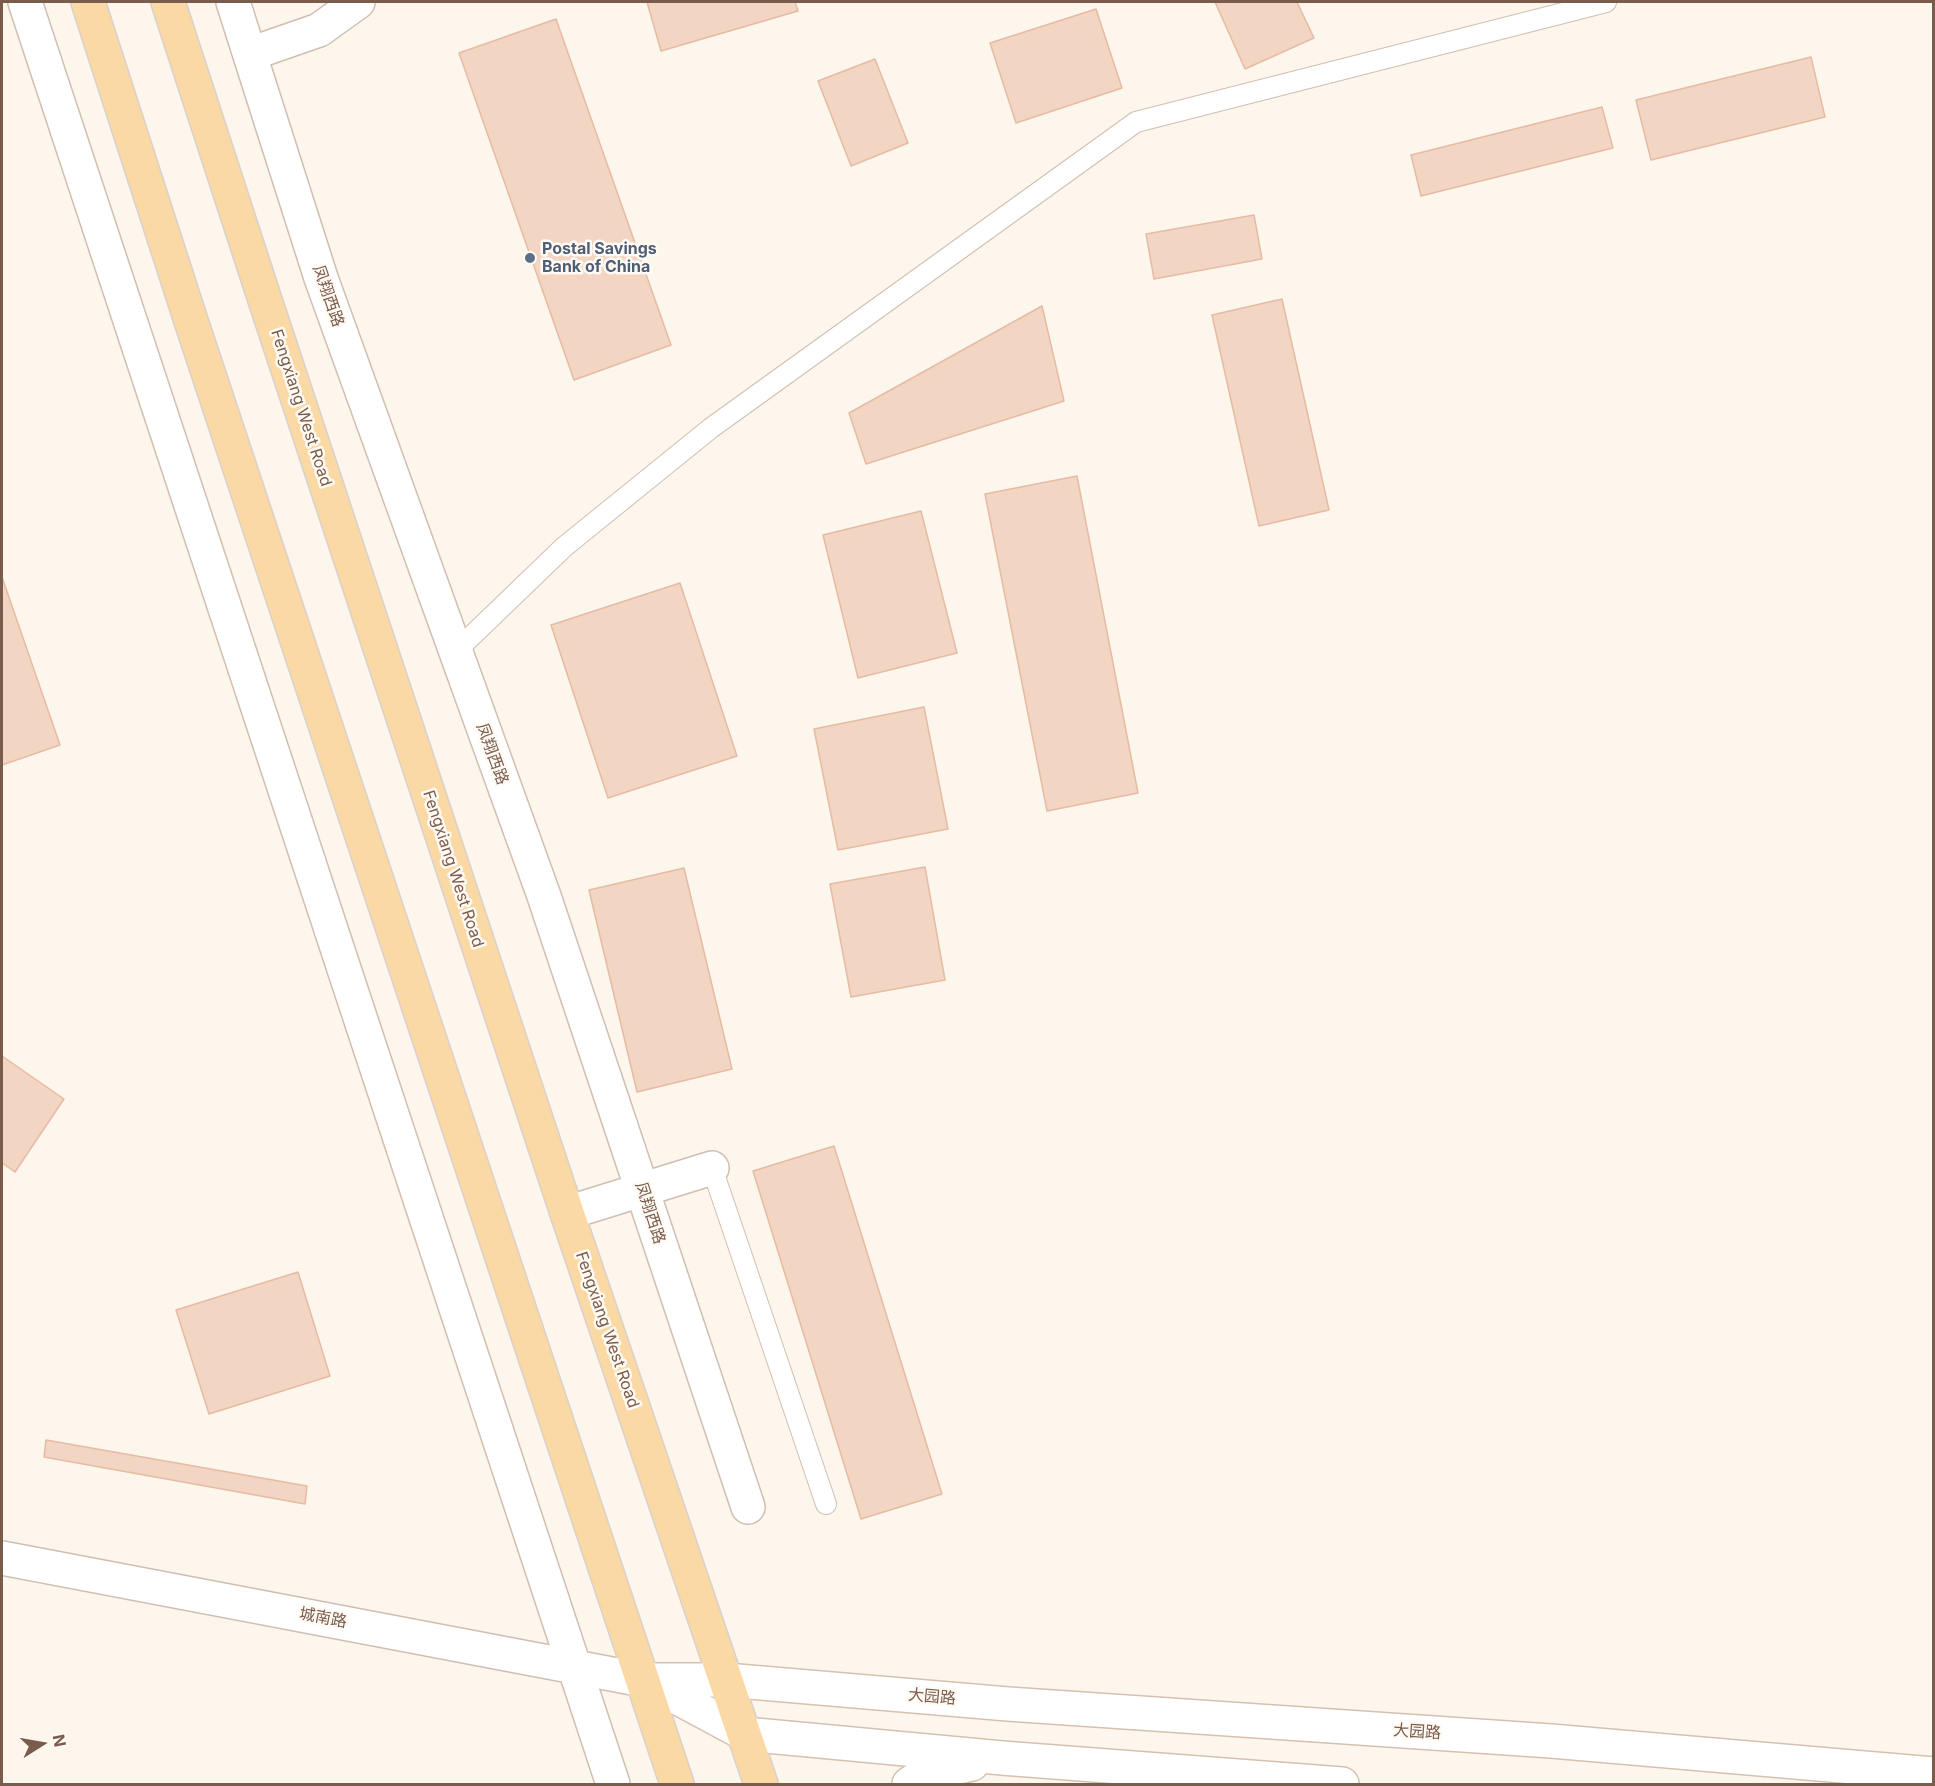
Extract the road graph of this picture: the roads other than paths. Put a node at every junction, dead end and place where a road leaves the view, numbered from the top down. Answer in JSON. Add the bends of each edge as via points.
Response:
{"nodes":[{"id":1,"x":25,"y":2,"type":"edge"},
{"id":2,"x":88,"y":2,"type":"edge"},
{"id":3,"x":168,"y":2,"type":"edge"},
{"id":4,"x":233,"y":2,"type":"edge"},
{"id":5,"x":358,"y":2,"type":"edge"},
{"id":6,"x":1606,"y":2,"type":"edge"},
{"id":7,"x":250,"y":54,"type":"junction"},
{"id":8,"x":455,"y":652,"type":"junction"},
{"id":9,"x":712,"y":1168,"type":"joint"},
{"id":10,"x":642,"y":1191,"type":"junction"},
{"id":11,"x":567,"y":1213,"type":"junction"},
{"id":12,"x":826,"y":1504,"type":"dead end"},
{"id":13,"x":748,"y":1507,"type":"dead end"},
{"id":14,"x":2,"y":1558,"type":"edge"},
{"id":15,"x":574,"y":1666,"type":"junction"},
{"id":16,"x":643,"y":1680,"type":"junction"},
{"id":17,"x":726,"y":1680,"type":"junction"},
{"id":18,"x":745,"y":1734,"type":"junction"},
{"id":19,"x":1002,"y":1758,"type":"junction"},
{"id":20,"x":1934,"y":1774,"type":"edge"},
{"id":21,"x":613,"y":1785,"type":"edge"},
{"id":22,"x":677,"y":1785,"type":"edge"},
{"id":23,"x":761,"y":1785,"type":"edge"},
{"id":24,"x":909,"y":1785,"type":"edge"},
{"id":25,"x":1342,"y":1785,"type":"edge"}],
"edges":[{"from":1,"to":15,"type":"street"},
{"from":2,"to":16,"type":"main road"},
{"from":3,"to":11,"type":"main road","name":"Fengxiang West Road"},
{"from":4,"to":7,"type":"street","name":"凤翔西路"},
{"from":5,"to":7,"type":"street","via":[[319,30]]},
{"from":6,"to":8,"type":"lane","via":[[1136,122],[711,428],[564,547]]},
{"from":7,"to":8,"type":"street","name":"凤翔西路","via":[[321,278]]},
{"from":8,"to":10,"type":"street","name":"凤翔西路","via":[[543,896]]},
{"from":9,"to":10,"type":"street"},
{"from":9,"to":12,"type":"lane"},
{"from":10,"to":11,"type":"street"},
{"from":10,"to":13,"type":"street","name":"凤翔西路"},
{"from":11,"to":17,"type":"main road","name":"Fengxiang West Road"},
{"from":14,"to":15,"type":"street","name":"城南路"},
{"from":15,"to":16,"type":"street","name":"城南路"},
{"from":15,"to":21,"type":"street"},
{"from":16,"to":17,"type":"street","name":"大园路"},
{"from":16,"to":18,"type":"street"},
{"from":16,"to":22,"type":"main road"},
{"from":17,"to":18,"type":"main road","name":"Fengxiang West Road"},
{"from":17,"to":20,"type":"street","name":"大园路","via":[[1008,1704],[1551,1741]]},
{"from":18,"to":19,"type":"street"},
{"from":18,"to":23,"type":"main road","name":"Fengxiang West Road"},
{"from":19,"to":24,"type":"street","via":[[921,1776]]},
{"from":19,"to":25,"type":"street"}]}
